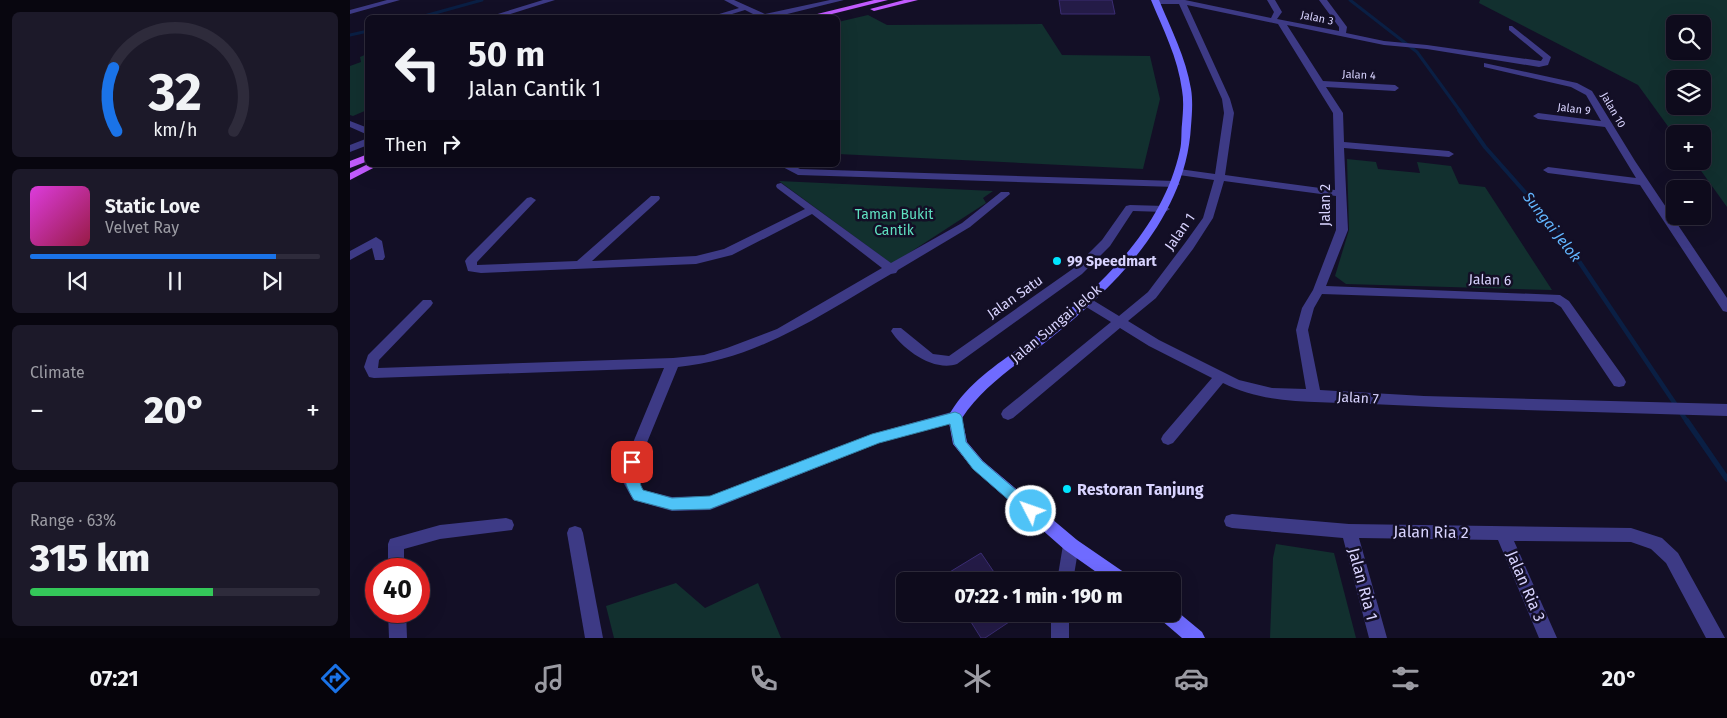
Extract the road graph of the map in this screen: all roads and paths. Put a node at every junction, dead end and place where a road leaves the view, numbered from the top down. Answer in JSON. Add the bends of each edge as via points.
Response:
{"nodes":[{"id":1,"x":396,"y":0,"type":"edge"},
{"id":2,"x":551,"y":0,"type":"edge"},
{"id":3,"x":728,"y":0,"type":"edge"},
{"id":4,"x":840,"y":0,"type":"edge"},
{"id":5,"x":884,"y":0,"type":"edge"},
{"id":6,"x":914,"y":0,"type":"edge"},
{"id":7,"x":1271,"y":0,"type":"edge"},
{"id":8,"x":1323,"y":0,"type":"edge"},
{"id":9,"x":1156,"y":1,"type":"edge"},
{"id":10,"x":1182,"y":1,"type":"edge"},
{"id":11,"x":369,"y":3,"type":"edge"},
{"id":12,"x":746,"y":8,"type":"junction"},
{"id":13,"x":350,"y":12,"type":"edge"},
{"id":14,"x":498,"y":15,"type":"edge"},
{"id":15,"x":720,"y":15,"type":"edge"},
{"id":16,"x":762,"y":15,"type":"edge"},
{"id":17,"x":776,"y":15,"type":"edge"},
{"id":18,"x":817,"y":15,"type":"edge"},
{"id":19,"x":840,"y":17,"type":"edge"},
{"id":20,"x":1277,"y":21,"type":"junction"},
{"id":21,"x":1512,"y":28,"type":"dead end"},
{"id":22,"x":1342,"y":35,"type":"junction"},
{"id":23,"x":1482,"y":64,"type":"dead end"},
{"id":24,"x":1322,"y":84,"type":"junction"},
{"id":25,"x":1395,"y":88,"type":"dead end"},
{"id":26,"x":1538,"y":116,"type":"dead end"},
{"id":27,"x":350,"y":124,"type":"edge"},
{"id":28,"x":1607,"y":124,"type":"junction"},
{"id":29,"x":365,"y":131,"type":"edge"},
{"id":30,"x":365,"y":142,"type":"edge"},
{"id":31,"x":1340,"y":145,"type":"junction"},
{"id":32,"x":350,"y":149,"type":"edge"},
{"id":33,"x":1449,"y":154,"type":"dead end"},
{"id":34,"x":365,"y":158,"type":"edge"},
{"id":35,"x":350,"y":165,"type":"edge"},
{"id":36,"x":370,"y":167,"type":"edge"},
{"id":37,"x":788,"y":167,"type":"edge"},
{"id":38,"x":1548,"y":170,"type":"dead end"},
{"id":39,"x":350,"y":177,"type":"edge"},
{"id":40,"x":1219,"y":177,"type":"junction"},
{"id":41,"x":1177,"y":178,"type":"junction"},
{"id":42,"x":1644,"y":182,"type":"junction"},
{"id":43,"x":781,"y":186,"type":"dead end"},
{"id":44,"x":1005,"y":194,"type":"dead end"},
{"id":45,"x":1341,"y":194,"type":"junction"},
{"id":46,"x":655,"y":198,"type":"dead end"},
{"id":47,"x":531,"y":200,"type":"dead end"},
{"id":48,"x":1165,"y":209,"type":"junction"},
{"id":49,"x":812,"y":210,"type":"junction"},
{"id":50,"x":350,"y":256,"type":"edge"},
{"id":51,"x":379,"y":258,"type":"dead end"},
{"id":52,"x":581,"y":264,"type":"junction"},
{"id":53,"x":892,"y":270,"type":"junction"},
{"id":54,"x":1318,"y":290,"type":"junction"},
{"id":55,"x":1087,"y":302,"type":"junction"},
{"id":56,"x":427,"y":303,"type":"dead end"},
{"id":57,"x":1727,"y":308,"type":"edge"},
{"id":58,"x":1120,"y":323,"type":"junction"},
{"id":59,"x":897,"y":331,"type":"dead end"},
{"id":60,"x":674,"y":363,"type":"junction"},
{"id":61,"x":1221,"y":376,"type":"junction"},
{"id":62,"x":1619,"y":382,"type":"dead end"},
{"id":63,"x":1314,"y":396,"type":"junction"},
{"id":64,"x":1727,"y":410,"type":"edge"},
{"id":65,"x":1008,"y":414,"type":"dead end"},
{"id":66,"x":955,"y":417,"type":"junction"},
{"id":67,"x":1168,"y":439,"type":"dead end"},
{"id":68,"x":1232,"y":521,"type":"dead end"},
{"id":69,"x":506,"y":525,"type":"dead end"},
{"id":70,"x":1349,"y":531,"type":"junction"},
{"id":71,"x":575,"y":533,"type":"dead end"},
{"id":72,"x":1503,"y":534,"type":"junction"},
{"id":73,"x":1071,"y":545,"type":"junction"},
{"id":74,"x":396,"y":558,"type":"edge"},
{"id":75,"x":1066,"y":572,"type":"edge"},
{"id":76,"x":1109,"y":572,"type":"edge"},
{"id":77,"x":1060,"y":622,"type":"edge"},
{"id":78,"x":1177,"y":622,"type":"edge"},
{"id":79,"x":397,"y":623,"type":"edge"},
{"id":80,"x":398,"y":638,"type":"edge"},
{"id":81,"x":594,"y":638,"type":"edge"},
{"id":82,"x":1060,"y":638,"type":"edge"},
{"id":83,"x":1196,"y":638,"type":"edge"},
{"id":84,"x":1378,"y":638,"type":"edge"},
{"id":85,"x":1548,"y":638,"type":"edge"},
{"id":86,"x":1716,"y":638,"type":"edge"}],
"edges":[{"from":1,"to":11,"type":"street"},
{"from":2,"to":14,"type":"street"},
{"from":3,"to":12,"type":"street"},
{"from":4,"to":17,"type":"street"},
{"from":5,"to":18,"type":"main road"},
{"from":6,"to":19,"type":"main road"},
{"from":7,"to":20,"type":"street","via":[[1278,12]]},
{"from":8,"to":22,"type":"street","via":[[1343,27]]},
{"from":9,"to":10,"type":"street","name":"Jalan 3"},
{"from":9,"to":41,"type":"street","name":"Jalan Sungai Jelok","via":[[1180,63],[1188,100],[1187,137]]},
{"from":10,"to":20,"type":"street","name":"Jalan 3"},
{"from":10,"to":40,"type":"street","name":"Jalan 1","via":[[1229,113]]},
{"from":11,"to":13,"type":"street"},
{"from":12,"to":15,"type":"street"},
{"from":12,"to":16,"type":"street"},
{"from":20,"to":22,"type":"street","name":"Jalan 3"},
{"from":20,"to":24,"type":"street","name":"Jalan 2"},
{"from":21,"to":22,"type":"street","name":"Jalan 3","via":[[1548,57],[1545,63],[1524,63]]},
{"from":23,"to":28,"type":"street","name":"Jalan 10","via":[[1574,85],[1589,93]]},
{"from":24,"to":25,"type":"street","name":"Jalan 4"},
{"from":24,"to":31,"type":"street","name":"Jalan 2","via":[[1338,113]]},
{"from":26,"to":28,"type":"street","name":"Jalan 9"},
{"from":27,"to":29,"type":"street"},
{"from":28,"to":42,"type":"street","name":"Jalan 10"},
{"from":30,"to":32,"type":"street"},
{"from":31,"to":33,"type":"street"},
{"from":31,"to":45,"type":"street","name":"Jalan 2"},
{"from":34,"to":35,"type":"main road"},
{"from":36,"to":39,"type":"main road"},
{"from":37,"to":41,"type":"street","via":[[798,172]]},
{"from":38,"to":42,"type":"street"},
{"from":40,"to":41,"type":"street"},
{"from":40,"to":45,"type":"street"},
{"from":40,"to":58,"type":"street","name":"Jalan 1","via":[[1208,218],[1194,239],[1152,295]]},
{"from":41,"to":48,"type":"street","name":"Jalan Sungai Jelok"},
{"from":42,"to":57,"type":"street","name":"Jalan 10"},
{"from":43,"to":49,"type":"street"},
{"from":44,"to":53,"type":"street","via":[[966,225]]},
{"from":45,"to":54,"type":"street","name":"Jalan 2","via":[[1342,230]]},
{"from":46,"to":52,"type":"street"},
{"from":47,"to":52,"type":"street","via":[[471,262],[472,268]]},
{"from":48,"to":55,"type":"street","name":"Jalan Sungai Jelok","via":[[1132,257]]},
{"from":48,"to":59,"type":"street","name":"Jalan Satu","via":[[1130,208],[1106,243],[1078,271],[952,360],[942,363],[932,360]]},
{"from":49,"to":52,"type":"street","via":[[728,252],[696,260]]},
{"from":49,"to":53,"type":"street"},
{"from":50,"to":51,"type":"street","via":[[376,241]]},
{"from":53,"to":60,"type":"street","via":[[781,332],[732,352],[704,360]]},
{"from":54,"to":62,"type":"street","name":"Jalan 6","via":[[1556,298],[1565,304]]},
{"from":54,"to":63,"type":"street","name":"Jalan 2","via":[[1308,308],[1302,330]]},
{"from":55,"to":58,"type":"street","name":"Jalan 7"},
{"from":55,"to":66,"type":"street","name":"Jalan Sungai Jelok","via":[[975,390]]},
{"from":56,"to":60,"type":"street","via":[[373,358],[371,367],[374,373]]},
{"from":58,"to":61,"type":"street","name":"Jalan 7"},
{"from":58,"to":65,"type":"street","name":"Jalan 1"},
{"from":60,"to":66,"type":"street","via":[[632,462],[631,482],[638,495],[672,504],[710,503],[877,438]]},
{"from":61,"to":63,"type":"street","name":"Jalan 7","via":[[1236,384],[1272,393]]},
{"from":61,"to":67,"type":"street"},
{"from":63,"to":64,"type":"street","name":"Jalan 7"},
{"from":66,"to":73,"type":"street","via":[[960,444],[978,465]]},
{"from":68,"to":70,"type":"street","name":"Jalan Ria 2"},
{"from":69,"to":74,"type":"street","via":[[440,532],[396,544]]},
{"from":70,"to":72,"type":"street","name":"Jalan Ria 2"},
{"from":70,"to":84,"type":"street","name":"Jalan Ria 1"},
{"from":71,"to":81,"type":"street"},
{"from":72,"to":85,"type":"street","name":"Jalan Ria 3"},
{"from":72,"to":86,"type":"street","name":"Jalan Ria 2","via":[[1631,535],[1656,543],[1672,558]]},
{"from":73,"to":75,"type":"street"},
{"from":73,"to":76,"type":"street"},
{"from":77,"to":82,"type":"street"},
{"from":78,"to":83,"type":"street"},
{"from":79,"to":80,"type":"street"}]}
